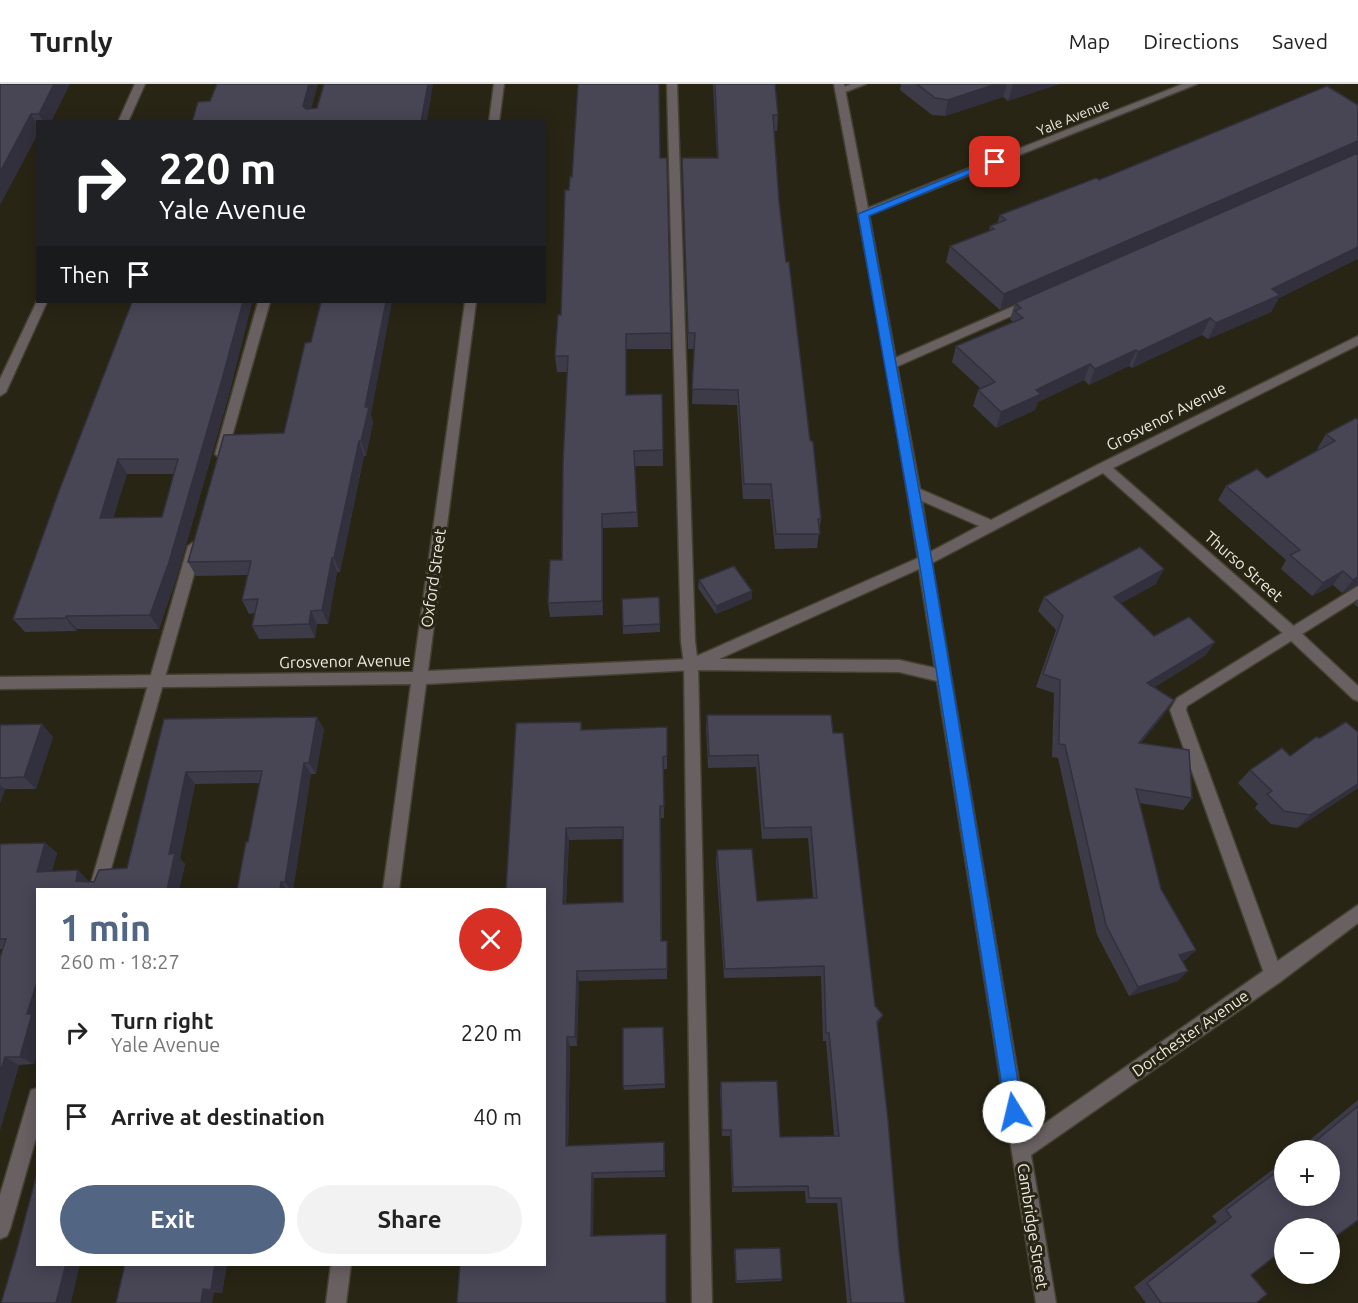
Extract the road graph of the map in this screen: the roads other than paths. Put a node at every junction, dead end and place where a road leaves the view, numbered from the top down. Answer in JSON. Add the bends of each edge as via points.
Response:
{"nodes":[{"id":1,"x":140,"y":84,"type":"edge"},
{"id":2,"x":500,"y":84,"type":"edge"},
{"id":3,"x":672,"y":84,"type":"edge"},
{"id":4,"x":861,"y":84,"type":"edge"},
{"id":5,"x":1192,"y":84,"type":"edge"},
{"id":6,"x":840,"y":88,"type":"edge"},
{"id":7,"x":124,"y":120,"type":"edge"},
{"id":8,"x":494,"y":120,"type":"edge"},
{"id":9,"x":863,"y":214,"type":"junction"},
{"id":10,"x":1043,"y":297,"type":"edge"},
{"id":11,"x":41,"y":303,"type":"edge"},
{"id":12,"x":264,"y":303,"type":"edge"},
{"id":13,"x":470,"y":303,"type":"edge"},
{"id":14,"x":1358,"y":340,"type":"edge"},
{"id":15,"x":892,"y":364,"type":"junction"},
{"id":16,"x":0,"y":392,"type":"edge"},
{"id":17,"x":1104,"y":467,"type":"junction"},
{"id":18,"x":215,"y":473,"type":"edge"},
{"id":19,"x":913,"y":492,"type":"junction"},
{"id":20,"x":991,"y":526,"type":"junction"},
{"id":21,"x":199,"y":530,"type":"edge"},
{"id":22,"x":925,"y":561,"type":"junction"},
{"id":23,"x":1358,"y":592,"type":"edge"},
{"id":24,"x":1292,"y":633,"type":"junction"},
{"id":25,"x":691,"y":665,"type":"junction"},
{"id":26,"x":944,"y":676,"type":"junction"},
{"id":27,"x":420,"y":678,"type":"junction"},
{"id":28,"x":157,"y":681,"type":"junction"},
{"id":29,"x":0,"y":683,"type":"edge"},
{"id":30,"x":1358,"y":695,"type":"edge"},
{"id":31,"x":98,"y":888,"type":"edge"},
{"id":32,"x":391,"y":888,"type":"edge"},
{"id":33,"x":1358,"y":913,"type":"edge"},
{"id":34,"x":1274,"y":976,"type":"junction"},
{"id":35,"x":36,"y":1104,"type":"edge"},
{"id":36,"x":1021,"y":1151,"type":"junction"},
{"id":37,"x":0,"y":1229,"type":"edge"},
{"id":38,"x":341,"y":1266,"type":"edge"},
{"id":39,"x":336,"y":1303,"type":"edge"},
{"id":40,"x":702,"y":1303,"type":"edge"},
{"id":41,"x":1046,"y":1303,"type":"edge"}],
"edges":[{"from":1,"to":7,"type":"street"},
{"from":2,"to":8,"type":"street"},
{"from":3,"to":25,"type":"street"},
{"from":4,"to":6,"type":"street"},
{"from":5,"to":9,"type":"street","name":"Yale Avenue"},
{"from":6,"to":9,"type":"street","name":"Cambridge Street"},
{"from":9,"to":15,"type":"street","name":"Cambridge Street"},
{"from":10,"to":15,"type":"street"},
{"from":11,"to":16,"type":"street"},
{"from":12,"to":18,"type":"street"},
{"from":13,"to":27,"type":"street","name":"Oxford Street"},
{"from":14,"to":17,"type":"street","name":"Grosvenor Avenue"},
{"from":15,"to":19,"type":"street","name":"Cambridge Street"},
{"from":17,"to":20,"type":"street","name":"Grosvenor Avenue"},
{"from":17,"to":24,"type":"street","name":"Thurso Street"},
{"from":19,"to":20,"type":"street"},
{"from":19,"to":22,"type":"street","name":"Cambridge Street"},
{"from":20,"to":22,"type":"street","name":"Grosvenor Avenue"},
{"from":21,"to":28,"type":"street"},
{"from":22,"to":25,"type":"street","name":"Grosvenor Avenue"},
{"from":22,"to":26,"type":"street","name":"Cambridge Street"},
{"from":23,"to":24,"type":"street"},
{"from":24,"to":30,"type":"street","name":"Thurso Street"},
{"from":24,"to":34,"type":"street","via":[[1182,702],[1178,710]]},
{"from":25,"to":26,"type":"street","name":"Grosvenor Avenue","via":[[899,666]]},
{"from":25,"to":27,"type":"street","name":"Grosvenor Avenue"},
{"from":25,"to":40,"type":"street"},
{"from":26,"to":36,"type":"street","name":"Cambridge Street"},
{"from":27,"to":28,"type":"street","name":"Grosvenor Avenue"},
{"from":27,"to":32,"type":"street","name":"Oxford Street"},
{"from":28,"to":29,"type":"street","name":"Grosvenor Avenue"},
{"from":28,"to":31,"type":"street"},
{"from":33,"to":34,"type":"street","name":"Dorchester Avenue"},
{"from":34,"to":36,"type":"street","name":"Dorchester Avenue"},
{"from":35,"to":37,"type":"street"},
{"from":36,"to":41,"type":"street","name":"Cambridge Street"},
{"from":38,"to":39,"type":"street"}]}
